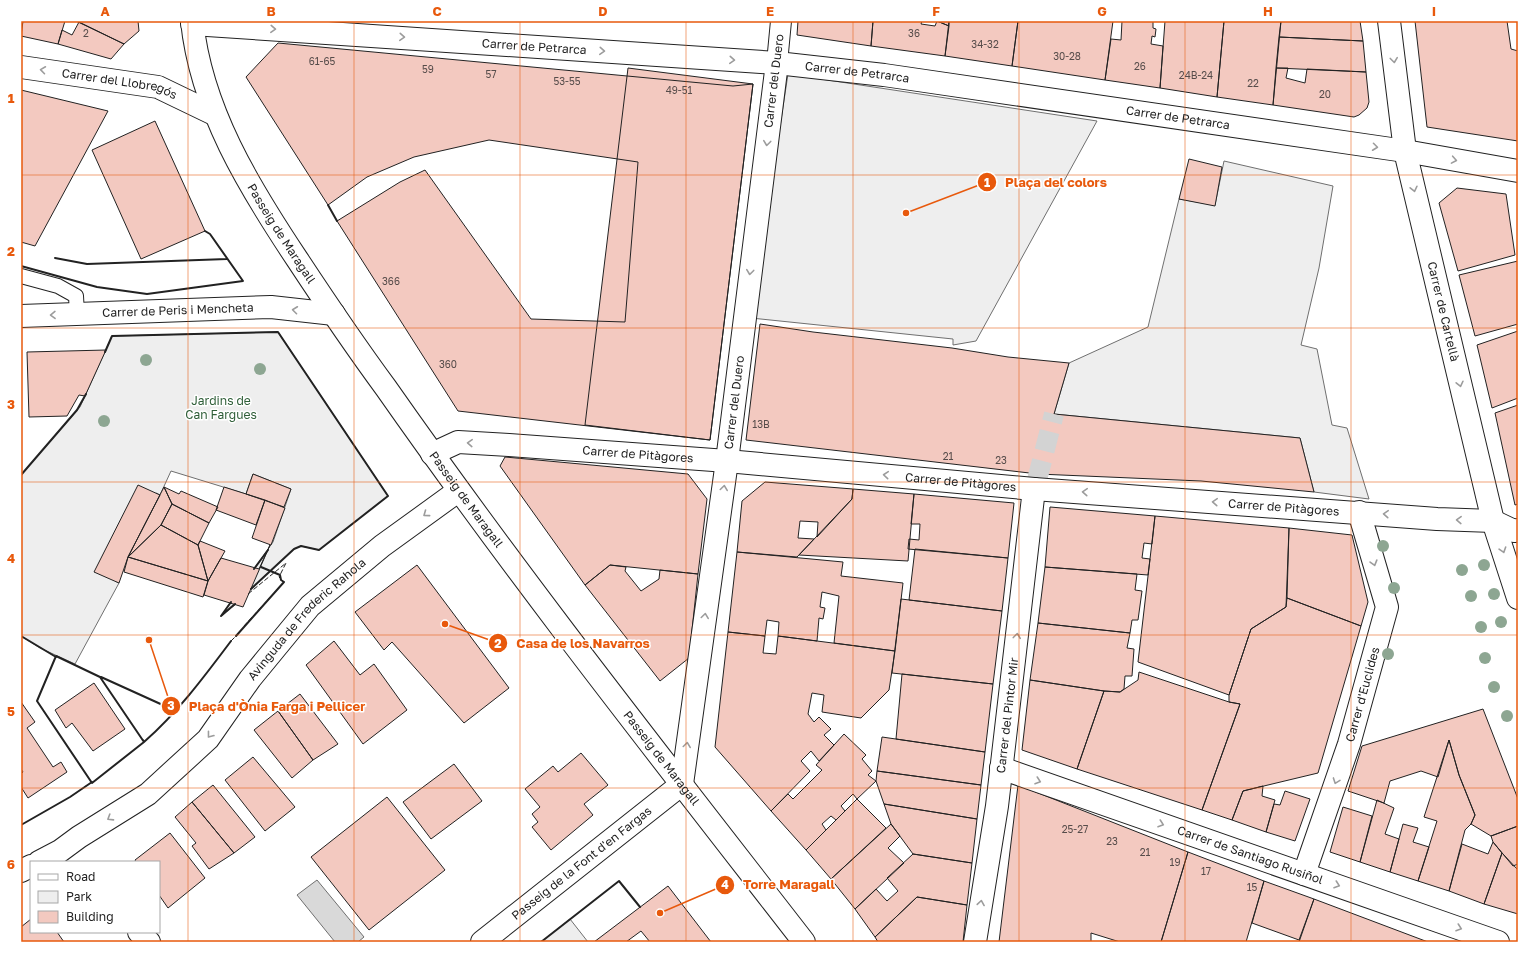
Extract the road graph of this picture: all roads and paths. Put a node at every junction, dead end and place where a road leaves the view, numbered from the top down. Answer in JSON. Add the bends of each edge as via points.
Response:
{"nodes":[{"id":1,"x":781,"y":21,"type":"edge"},
{"id":2,"x":1389,"y":21,"type":"edge"},
{"id":3,"x":192,"y":22,"type":"edge"},
{"id":4,"x":777,"y":63,"type":"junction"},
{"id":5,"x":21,"y":67,"type":"edge"},
{"id":6,"x":214,"y":114,"type":"junction"},
{"id":7,"x":1405,"y":151,"type":"junction"},
{"id":8,"x":1518,"y":171,"type":"edge"},
{"id":9,"x":21,"y":276,"type":"edge"},
{"id":10,"x":77,"y":314,"type":"junction"},
{"id":11,"x":334,"y":314,"type":"junction"},
{"id":12,"x":21,"y":316,"type":"edge"},
{"id":13,"x":432,"y":454,"type":"junction"},
{"id":14,"x":727,"y":461,"type":"junction"},
{"id":15,"x":1034,"y":488,"type":"junction"},
{"id":16,"x":458,"y":491,"type":"junction"},
{"id":17,"x":1359,"y":512,"type":"junction"},
{"id":18,"x":1493,"y":521,"type":"junction"},
{"id":19,"x":1518,"y":530,"type":"edge"},
{"id":20,"x":1518,"y":598,"type":"edge"},
{"id":21,"x":1001,"y":768,"type":"junction"},
{"id":22,"x":682,"y":784,"type":"junction"},
{"id":23,"x":65,"y":856,"type":"edge"},
{"id":24,"x":43,"y":861,"type":"edge"},
{"id":25,"x":30,"y":866,"type":"edge"},
{"id":26,"x":21,"y":871,"type":"edge"},
{"id":27,"x":1304,"y":874,"type":"junction"},
{"id":28,"x":140,"y":933,"type":"edge"},
{"id":29,"x":149,"y":942,"type":"edge"},
{"id":30,"x":482,"y":942,"type":"edge"},
{"id":31,"x":804,"y":942,"type":"edge"},
{"id":32,"x":975,"y":942,"type":"edge"},
{"id":33,"x":1498,"y":942,"type":"edge"}],
"edges":[{"from":1,"to":4,"type":"street","name":"Carrer del Duero"},
{"from":2,"to":7,"type":"street","name":"Carrer de Cartellà","one_way":true},
{"from":3,"to":4,"type":"street","name":"Carrer de Petrarca","one_way":true},
{"from":3,"to":6,"type":"street","name":"Passeig de Maragall","via":[[199,62]]},
{"from":4,"to":7,"type":"street","name":"Carrer de Petrarca","one_way":true,"via":[[884,75]]},
{"from":4,"to":14,"type":"street","name":"Carrer del Duero","one_way":true},
{"from":6,"to":5,"type":"street","name":"Carrer del Llobregós","one_way":true,"via":[[158,87]]},
{"from":6,"to":11,"type":"street","name":"Passeig de Maragall","via":[[258,200]]},
{"from":7,"to":8,"type":"street","name":"Carrer de Petrarca","one_way":true},
{"from":7,"to":18,"type":"street","name":"Carrer de Cartellà","one_way":true},
{"from":9,"to":10,"type":"lane","via":[[58,286],[76,296]]},
{"from":11,"to":10,"type":"street","name":"Carrer de Peris i Mencheta","one_way":true,"via":[[271,306]]},
{"from":10,"to":12,"type":"street","name":"Carrer de Peris i Mencheta","one_way":true},
{"from":11,"to":13,"type":"street","name":"Passeig de Maragall"},
{"from":14,"to":13,"type":"street","name":"Carrer de Pitàgores","one_way":true,"via":[[458,442]]},
{"from":13,"to":16,"type":"street","name":"Passeig de Maragall"},
{"from":15,"to":14,"type":"street","name":"Carrer de Pitàgores","one_way":true},
{"from":22,"to":14,"type":"street","name":"Carrer del Duero","one_way":true},
{"from":17,"to":15,"type":"street","name":"Carrer de Pitàgores","one_way":true},
{"from":21,"to":15,"type":"street","name":"Carrer del Pintor Mir","one_way":true},
{"from":16,"to":22,"type":"street","name":"Passeig de Maragall"},
{"from":16,"to":23,"type":"street","name":"Avinguda de Frederic Rahola","one_way":true,"via":[[382,546],[310,606],[250,679],[208,739],[148,794],[79,837]]},
{"from":18,"to":17,"type":"street","name":"Carrer de Pitàgores","one_way":true},
{"from":17,"to":27,"type":"street","name":"Carrer d'Euclides","one_way":true,"via":[[1387,607],[1350,744]]},
{"from":18,"to":19,"type":"street","via":[[1514,531]]},
{"from":18,"to":20,"type":"street","name":"Carrer de Cartellà","one_way":true},
{"from":21,"to":27,"type":"street","name":"Carrer de Santiago Rusiñol","one_way":true},
{"from":32,"to":21,"type":"street","name":"Carrer del Pintor Mir","one_way":true},
{"from":22,"to":30,"type":"street","name":"Passeig de la Font d'en Fargas"},
{"from":22,"to":31,"type":"street","name":"Passeig de Maragall"},
{"from":23,"to":24,"type":"street","name":"Avinguda de Frederic Rahola"},
{"from":25,"to":26,"type":"street"},
{"from":27,"to":33,"type":"street","name":"Carrer de Santiago Rusiñol","one_way":true},
{"from":28,"to":29,"type":"street"}]}
